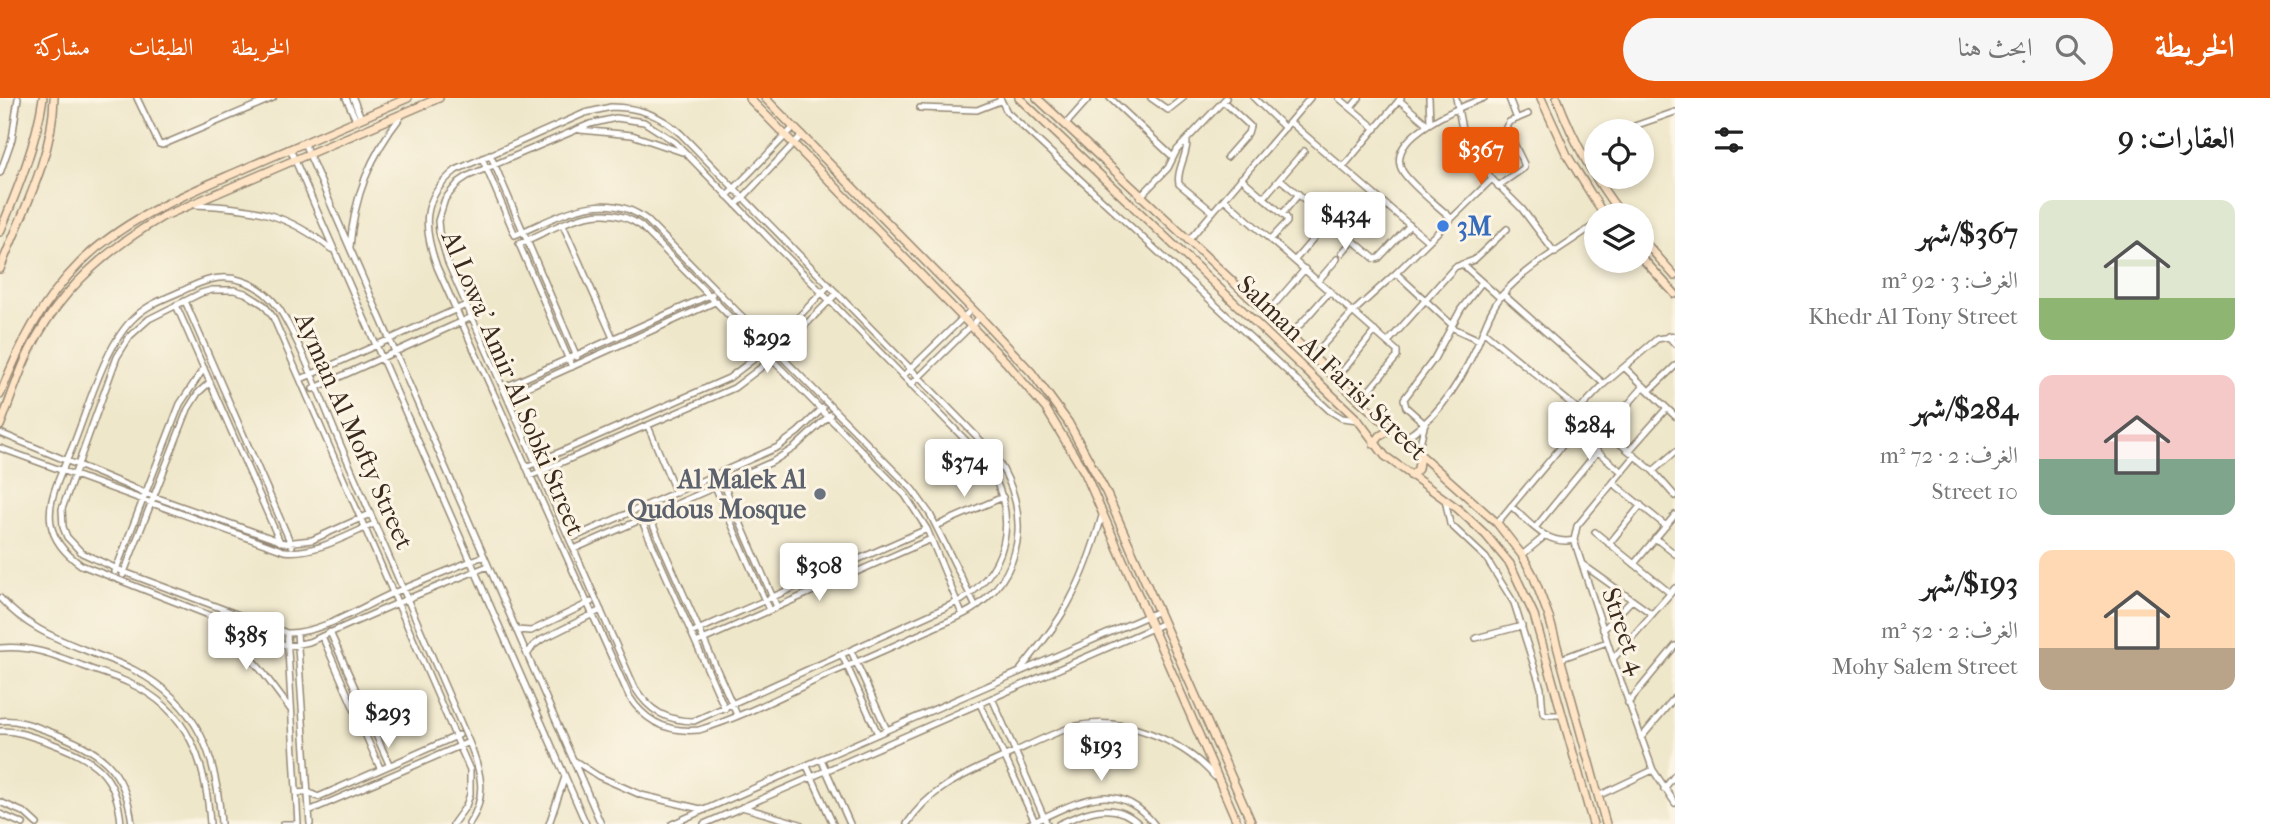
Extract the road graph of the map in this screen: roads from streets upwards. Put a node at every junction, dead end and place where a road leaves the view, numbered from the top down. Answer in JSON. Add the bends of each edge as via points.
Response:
{"nodes":[{"id":1,"x":19,"y":98,"type":"edge"},
{"id":2,"x":43,"y":98,"type":"edge"},
{"id":3,"x":54,"y":98,"type":"edge"},
{"id":4,"x":137,"y":98,"type":"edge"},
{"id":5,"x":273,"y":98,"type":"edge"},
{"id":6,"x":346,"y":98,"type":"edge"},
{"id":7,"x":353,"y":98,"type":"edge"},
{"id":8,"x":408,"y":98,"type":"edge"},
{"id":9,"x":439,"y":98,"type":"edge"},
{"id":10,"x":749,"y":98,"type":"edge"},
{"id":11,"x":765,"y":98,"type":"edge"},
{"id":12,"x":1019,"y":98,"type":"edge"},
{"id":13,"x":1037,"y":98,"type":"edge"},
{"id":14,"x":1089,"y":98,"type":"edge"},
{"id":15,"x":1110,"y":98,"type":"edge"},
{"id":16,"x":1122,"y":98,"type":"edge"},
{"id":17,"x":1151,"y":98,"type":"edge"},
{"id":18,"x":1182,"y":98,"type":"edge"},
{"id":19,"x":1214,"y":98,"type":"edge"},
{"id":20,"x":1254,"y":98,"type":"edge"},
{"id":21,"x":1310,"y":98,"type":"edge"},
{"id":22,"x":1339,"y":98,"type":"edge"},
{"id":23,"x":1359,"y":98,"type":"edge"},
{"id":24,"x":1429,"y":98,"type":"edge"},
{"id":25,"x":1456,"y":98,"type":"edge"},
{"id":26,"x":1484,"y":98,"type":"edge"},
{"id":27,"x":1508,"y":98,"type":"edge"},
{"id":28,"x":1399,"y":99,"type":"edge"},
{"id":29,"x":1558,"y":99,"type":"edge"},
{"id":30,"x":1000,"y":100,"type":"edge"},
{"id":31,"x":1223,"y":101,"type":"edge"},
{"id":32,"x":1543,"y":102,"type":"edge"},
{"id":33,"x":1116,"y":104,"type":"junction"},
{"id":34,"x":920,"y":108,"type":"dead end"},
{"id":35,"x":1350,"y":108,"type":"junction"},
{"id":36,"x":1457,"y":108,"type":"junction"},
{"id":37,"x":1675,"y":112,"type":"edge"},
{"id":38,"x":403,"y":114,"type":"junction"},
{"id":39,"x":1528,"y":114,"type":"dead end"},
{"id":40,"x":358,"y":119,"type":"junction"},
{"id":41,"x":1517,"y":119,"type":"junction"},
{"id":42,"x":1652,"y":119,"type":"edge"},
{"id":43,"x":1290,"y":122,"type":"junction"},
{"id":44,"x":1429,"y":123,"type":"junction"},
{"id":45,"x":1065,"y":125,"type":"junction"},
{"id":46,"x":794,"y":127,"type":"junction"},
{"id":47,"x":1285,"y":128,"type":"junction"},
{"id":48,"x":1376,"y":129,"type":"junction"},
{"id":49,"x":577,"y":130,"type":"junction"},
{"id":50,"x":786,"y":135,"type":"junction"},
{"id":51,"x":802,"y":135,"type":"junction"},
{"id":52,"x":304,"y":142,"type":"junction"},
{"id":53,"x":1187,"y":142,"type":"junction"},
{"id":54,"x":794,"y":144,"type":"junction"},
{"id":55,"x":290,"y":149,"type":"junction"},
{"id":56,"x":1304,"y":151,"type":"dead end"},
{"id":57,"x":685,"y":153,"type":"junction"},
{"id":58,"x":308,"y":154,"type":"junction"},
{"id":59,"x":490,"y":154,"type":"junction"},
{"id":60,"x":1584,"y":155,"type":"edge"},
{"id":61,"x":1173,"y":157,"type":"junction"},
{"id":62,"x":1227,"y":157,"type":"dead end"},
{"id":63,"x":482,"y":158,"type":"junction"},
{"id":64,"x":294,"y":160,"type":"junction"},
{"id":65,"x":495,"y":164,"type":"junction"},
{"id":66,"x":1343,"y":167,"type":"junction"},
{"id":67,"x":486,"y":168,"type":"junction"},
{"id":68,"x":0,"y":173,"type":"edge"},
{"id":69,"x":1241,"y":178,"type":"junction"},
{"id":70,"x":1280,"y":179,"type":"junction"},
{"id":71,"x":1492,"y":179,"type":"junction"},
{"id":72,"x":1499,"y":186,"type":"junction"},
{"id":73,"x":734,"y":188,"type":"junction"},
{"id":74,"x":1298,"y":194,"type":"junction"},
{"id":75,"x":727,"y":195,"type":"junction"},
{"id":76,"x":743,"y":197,"type":"junction"},
{"id":77,"x":1140,"y":197,"type":"junction"},
{"id":78,"x":1264,"y":197,"type":"junction"},
{"id":79,"x":1378,"y":198,"type":"junction"},
{"id":80,"x":1224,"y":199,"type":"junction"},
{"id":81,"x":1597,"y":203,"type":"edge"},
{"id":82,"x":191,"y":205,"type":"junction"},
{"id":83,"x":736,"y":205,"type":"junction"},
{"id":84,"x":1213,"y":212,"type":"junction"},
{"id":85,"x":1283,"y":213,"type":"junction"},
{"id":86,"x":1451,"y":218,"type":"junction"},
{"id":87,"x":1329,"y":220,"type":"junction"},
{"id":88,"x":563,"y":225,"type":"junction"},
{"id":89,"x":1410,"y":225,"type":"junction"},
{"id":90,"x":1507,"y":229,"type":"dead end"},
{"id":91,"x":523,"y":231,"type":"junction"},
{"id":92,"x":0,"y":232,"type":"edge"},
{"id":93,"x":1584,"y":232,"type":"edge"},
{"id":94,"x":515,"y":235,"type":"junction"},
{"id":95,"x":1345,"y":235,"type":"junction"},
{"id":96,"x":1271,"y":239,"type":"junction"},
{"id":97,"x":527,"y":241,"type":"junction"},
{"id":98,"x":1188,"y":241,"type":"junction"},
{"id":99,"x":1352,"y":241,"type":"junction"},
{"id":100,"x":1428,"y":241,"type":"junction"},
{"id":101,"x":519,"y":244,"type":"junction"},
{"id":102,"x":350,"y":250,"type":"junction"},
{"id":103,"x":334,"y":251,"type":"junction"},
{"id":104,"x":1342,"y":253,"type":"dead end"},
{"id":105,"x":1555,"y":253,"type":"junction"},
{"id":106,"x":1654,"y":254,"type":"edge"},
{"id":107,"x":1656,"y":256,"type":"junction"},
{"id":108,"x":1337,"y":259,"type":"dead end"},
{"id":109,"x":1295,"y":260,"type":"junction"},
{"id":110,"x":1654,"y":261,"type":"edge"},
{"id":111,"x":448,"y":263,"type":"junction"},
{"id":112,"x":1462,"y":264,"type":"junction"},
{"id":113,"x":437,"y":267,"type":"junction"},
{"id":114,"x":0,"y":269,"type":"edge"},
{"id":115,"x":1305,"y":269,"type":"junction"},
{"id":116,"x":1654,"y":272,"type":"edge"},
{"id":117,"x":1396,"y":273,"type":"junction"},
{"id":118,"x":1673,"y":274,"type":"edge"},
{"id":119,"x":1318,"y":281,"type":"junction"},
{"id":120,"x":1662,"y":281,"type":"junction"},
{"id":121,"x":1482,"y":282,"type":"junction"},
{"id":122,"x":829,"y":285,"type":"junction"},
{"id":123,"x":718,"y":291,"type":"junction"},
{"id":124,"x":1330,"y":291,"type":"junction"},
{"id":125,"x":822,"y":293,"type":"junction"},
{"id":126,"x":837,"y":293,"type":"junction"},
{"id":127,"x":1675,"y":294,"type":"edge"},
{"id":128,"x":710,"y":295,"type":"junction"},
{"id":129,"x":1502,"y":296,"type":"junction"},
{"id":130,"x":724,"y":298,"type":"junction"},
{"id":131,"x":1425,"y":299,"type":"junction"},
{"id":132,"x":185,"y":301,"type":"junction"},
{"id":133,"x":717,"y":301,"type":"junction"},
{"id":134,"x":829,"y":301,"type":"junction"},
{"id":135,"x":176,"y":305,"type":"junction"},
{"id":136,"x":466,"y":305,"type":"junction"},
{"id":137,"x":972,"y":309,"type":"junction"},
{"id":138,"x":456,"y":310,"type":"junction"},
{"id":139,"x":1353,"y":312,"type":"junction"},
{"id":140,"x":1267,"y":313,"type":"junction"},
{"id":141,"x":472,"y":317,"type":"junction"},
{"id":142,"x":980,"y":317,"type":"junction"},
{"id":143,"x":963,"y":318,"type":"junction"},
{"id":144,"x":462,"y":322,"type":"junction"},
{"id":145,"x":971,"y":326,"type":"junction"},
{"id":146,"x":1452,"y":326,"type":"junction"},
{"id":147,"x":1375,"y":331,"type":"junction"},
{"id":148,"x":1483,"y":331,"type":"junction"},
{"id":149,"x":1291,"y":335,"type":"junction"},
{"id":150,"x":1671,"y":336,"type":"edge"},
{"id":151,"x":613,"y":338,"type":"junction"},
{"id":152,"x":389,"y":340,"type":"junction"},
{"id":153,"x":1479,"y":340,"type":"junction"},
{"id":154,"x":1388,"y":342,"type":"junction"},
{"id":155,"x":1675,"y":344,"type":"edge"},
{"id":156,"x":376,"y":346,"type":"junction"},
{"id":157,"x":771,"y":346,"type":"junction"},
{"id":158,"x":394,"y":352,"type":"junction"},
{"id":159,"x":764,"y":353,"type":"junction"},
{"id":160,"x":778,"y":353,"type":"junction"},
{"id":161,"x":576,"y":355,"type":"junction"},
{"id":162,"x":1313,"y":356,"type":"junction"},
{"id":163,"x":381,"y":358,"type":"junction"},
{"id":164,"x":568,"y":359,"type":"junction"},
{"id":165,"x":771,"y":360,"type":"junction"},
{"id":166,"x":580,"y":363,"type":"junction"},
{"id":167,"x":1675,"y":366,"type":"edge"},
{"id":168,"x":572,"y":367,"type":"junction"},
{"id":169,"x":1624,"y":367,"type":"junction"},
{"id":170,"x":204,"y":368,"type":"junction"},
{"id":171,"x":911,"y":369,"type":"junction"},
{"id":172,"x":310,"y":375,"type":"junction"},
{"id":173,"x":903,"y":376,"type":"junction"},
{"id":174,"x":919,"y":377,"type":"junction"},
{"id":175,"x":1337,"y":378,"type":"junction"},
{"id":176,"x":301,"y":379,"type":"junction"},
{"id":177,"x":210,"y":382,"type":"junction"},
{"id":178,"x":1604,"y":384,"type":"junction"},
{"id":179,"x":911,"y":385,"type":"junction"},
{"id":180,"x":1644,"y":386,"type":"junction"},
{"id":181,"x":316,"y":388,"type":"junction"},
{"id":182,"x":503,"y":388,"type":"junction"},
{"id":183,"x":1649,"y":391,"type":"junction"},
{"id":184,"x":307,"y":392,"type":"junction"},
{"id":185,"x":0,"y":395,"type":"edge"},
{"id":186,"x":507,"y":396,"type":"junction"},
{"id":187,"x":1360,"y":401,"type":"junction"},
{"id":188,"x":827,"y":403,"type":"junction"},
{"id":189,"x":1667,"y":408,"type":"junction"},
{"id":190,"x":821,"y":410,"type":"junction"},
{"id":191,"x":1579,"y":410,"type":"junction"},
{"id":192,"x":835,"y":411,"type":"junction"},
{"id":193,"x":1587,"y":416,"type":"junction"},
{"id":194,"x":1675,"y":416,"type":"edge"},
{"id":195,"x":828,"y":417,"type":"junction"},
{"id":196,"x":1357,"y":420,"type":"junction"},
{"id":197,"x":1425,"y":424,"type":"junction"},
{"id":198,"x":0,"y":426,"type":"edge"},
{"id":199,"x":648,"y":426,"type":"junction"},
{"id":200,"x":1391,"y":429,"type":"junction"},
{"id":201,"x":1605,"y":431,"type":"junction"},
{"id":202,"x":1574,"y":432,"type":"junction"},
{"id":203,"x":0,"y":433,"type":"edge"},
{"id":204,"x":1403,"y":439,"type":"junction"},
{"id":205,"x":1374,"y":444,"type":"junction"},
{"id":206,"x":0,"y":448,"type":"edge"},
{"id":207,"x":1629,"y":451,"type":"junction"},
{"id":208,"x":1597,"y":452,"type":"junction"},
{"id":209,"x":1675,"y":452,"type":"edge"},
{"id":210,"x":1419,"y":453,"type":"junction"},
{"id":211,"x":1636,"y":456,"type":"junction"},
{"id":212,"x":67,"y":460,"type":"junction"},
{"id":213,"x":536,"y":462,"type":"junction"},
{"id":214,"x":77,"y":464,"type":"junction"},
{"id":215,"x":526,"y":467,"type":"junction"},
{"id":216,"x":64,"y":470,"type":"junction"},
{"id":217,"x":1653,"y":471,"type":"junction"},
{"id":218,"x":540,"y":472,"type":"junction"},
{"id":219,"x":1622,"y":472,"type":"junction"},
{"id":220,"x":74,"y":474,"type":"junction"},
{"id":221,"x":719,"y":474,"type":"junction"},
{"id":222,"x":530,"y":476,"type":"junction"},
{"id":223,"x":1411,"y":476,"type":"junction"},
{"id":224,"x":711,"y":478,"type":"junction"},
{"id":225,"x":1613,"y":483,"type":"junction"},
{"id":226,"x":723,"y":484,"type":"junction"},
{"id":227,"x":715,"y":487,"type":"junction"},
{"id":228,"x":676,"y":493,"type":"junction"},
{"id":229,"x":1675,"y":496,"type":"edge"},
{"id":230,"x":146,"y":497,"type":"junction"},
{"id":231,"x":1003,"y":497,"type":"junction"},
{"id":232,"x":1446,"y":499,"type":"junction"},
{"id":233,"x":154,"y":500,"type":"junction"},
{"id":234,"x":1641,"y":505,"type":"junction"},
{"id":235,"x":1511,"y":506,"type":"junction"},
{"id":236,"x":645,"y":507,"type":"junction"},
{"id":237,"x":275,"y":508,"type":"junction"},
{"id":238,"x":637,"y":510,"type":"junction"},
{"id":239,"x":267,"y":512,"type":"junction"},
{"id":240,"x":370,"y":514,"type":"junction"},
{"id":241,"x":1675,"y":515,"type":"edge"},
{"id":242,"x":1102,"y":516,"type":"junction"},
{"id":243,"x":649,"y":517,"type":"junction"},
{"id":244,"x":362,"y":518,"type":"junction"},
{"id":245,"x":641,"y":520,"type":"junction"},
{"id":246,"x":1496,"y":523,"type":"junction"},
{"id":247,"x":374,"y":524,"type":"junction"},
{"id":248,"x":936,"y":526,"type":"junction"},
{"id":249,"x":1666,"y":526,"type":"junction"},
{"id":250,"x":365,"y":527,"type":"junction"},
{"id":251,"x":1535,"y":528,"type":"junction"},
{"id":252,"x":927,"y":529,"type":"junction"},
{"id":253,"x":1595,"y":533,"type":"dead end"},
{"id":254,"x":1545,"y":537,"type":"junction"},
{"id":255,"x":1656,"y":538,"type":"junction"},
{"id":256,"x":570,"y":539,"type":"junction"},
{"id":257,"x":931,"y":539,"type":"junction"},
{"id":258,"x":280,"y":542,"type":"junction"},
{"id":259,"x":1575,"y":543,"type":"junction"},
{"id":260,"x":291,"y":544,"type":"junction"},
{"id":261,"x":1609,"y":544,"type":"junction"},
{"id":262,"x":574,"y":549,"type":"junction"},
{"id":263,"x":284,"y":551,"type":"junction"},
{"id":264,"x":295,"y":552,"type":"junction"},
{"id":265,"x":1675,"y":554,"type":"edge"},
{"id":266,"x":1522,"y":555,"type":"junction"},
{"id":267,"x":484,"y":556,"type":"junction"},
{"id":268,"x":470,"y":561,"type":"junction"},
{"id":269,"x":1582,"y":564,"type":"junction"},
{"id":270,"x":1634,"y":564,"type":"junction"},
{"id":271,"x":488,"y":566,"type":"junction"},
{"id":272,"x":117,"y":568,"type":"junction"},
{"id":273,"x":475,"y":571,"type":"junction"},
{"id":274,"x":124,"y":572,"type":"junction"},
{"id":275,"x":113,"y":578,"type":"junction"},
{"id":276,"x":121,"y":581,"type":"junction"},
{"id":277,"x":403,"y":590,"type":"junction"},
{"id":278,"x":1673,"y":591,"type":"edge"},
{"id":279,"x":394,"y":593,"type":"junction"},
{"id":280,"x":970,"y":595,"type":"junction"},
{"id":281,"x":773,"y":597,"type":"junction"},
{"id":282,"x":0,"y":598,"type":"edge"},
{"id":283,"x":407,"y":599,"type":"junction"},
{"id":284,"x":597,"y":600,"type":"junction"},
{"id":285,"x":1632,"y":600,"type":"junction"},
{"id":286,"x":764,"y":601,"type":"junction"},
{"id":287,"x":398,"y":603,"type":"junction"},
{"id":288,"x":958,"y":603,"type":"junction"},
{"id":289,"x":587,"y":604,"type":"junction"},
{"id":290,"x":777,"y":607,"type":"junction"},
{"id":291,"x":976,"y":607,"type":"junction"},
{"id":292,"x":601,"y":610,"type":"junction"},
{"id":293,"x":769,"y":610,"type":"junction"},
{"id":294,"x":1159,"y":611,"type":"junction"},
{"id":295,"x":962,"y":614,"type":"junction"},
{"id":296,"x":1652,"y":614,"type":"junction"},
{"id":297,"x":592,"y":615,"type":"junction"},
{"id":298,"x":1147,"y":616,"type":"junction"},
{"id":299,"x":217,"y":620,"type":"junction"},
{"id":300,"x":1164,"y":623,"type":"junction"},
{"id":301,"x":1522,"y":626,"type":"junction"},
{"id":302,"x":1152,"y":628,"type":"junction"},
{"id":303,"x":699,"y":629,"type":"junction"},
{"id":304,"x":516,"y":630,"type":"junction"},
{"id":305,"x":1603,"y":630,"type":"junction"},
{"id":306,"x":330,"y":632,"type":"junction"},
{"id":307,"x":287,"y":633,"type":"junction"},
{"id":308,"x":297,"y":633,"type":"junction"},
{"id":309,"x":691,"y":633,"type":"junction"},
{"id":310,"x":322,"y":636,"type":"junction"},
{"id":311,"x":1476,"y":638,"type":"dead end"},
{"id":312,"x":703,"y":639,"type":"junction"},
{"id":313,"x":1607,"y":642,"type":"junction"},
{"id":314,"x":696,"y":643,"type":"junction"},
{"id":315,"x":288,"y":646,"type":"junction"},
{"id":316,"x":298,"y":646,"type":"junction"},
{"id":317,"x":1675,"y":646,"type":"edge"},
{"id":318,"x":0,"y":648,"type":"edge"},
{"id":319,"x":851,"y":651,"type":"junction"},
{"id":320,"x":527,"y":655,"type":"junction"},
{"id":321,"x":842,"y":655,"type":"junction"},
{"id":322,"x":1560,"y":659,"type":"junction"},
{"id":323,"x":1613,"y":659,"type":"junction"},
{"id":324,"x":856,"y":662,"type":"junction"},
{"id":325,"x":847,"y":667,"type":"junction"},
{"id":326,"x":1020,"y":670,"type":"junction"},
{"id":327,"x":1675,"y":697,"type":"edge"},
{"id":328,"x":992,"y":698,"type":"junction"},
{"id":329,"x":1628,"y":703,"type":"junction"},
{"id":330,"x":980,"y":704,"type":"junction"},
{"id":331,"x":732,"y":705,"type":"junction"},
{"id":332,"x":1672,"y":706,"type":"edge"},
{"id":333,"x":725,"y":709,"type":"junction"},
{"id":334,"x":292,"y":711,"type":"junction"},
{"id":335,"x":737,"y":715,"type":"junction"},
{"id":336,"x":1562,"y":715,"type":"junction"},
{"id":337,"x":729,"y":718,"type":"junction"},
{"id":338,"x":0,"y":721,"type":"edge"},
{"id":339,"x":887,"y":730,"type":"junction"},
{"id":340,"x":0,"y":732,"type":"edge"},
{"id":341,"x":465,"y":733,"type":"junction"},
{"id":342,"x":878,"y":734,"type":"junction"},
{"id":343,"x":456,"y":736,"type":"junction"},
{"id":344,"x":1641,"y":738,"type":"junction"},
{"id":345,"x":469,"y":742,"type":"junction"},
{"id":346,"x":460,"y":746,"type":"junction"},
{"id":347,"x":1015,"y":752,"type":"junction"},
{"id":348,"x":1004,"y":756,"type":"junction"},
{"id":349,"x":821,"y":759,"type":"junction"},
{"id":350,"x":573,"y":760,"type":"junction"},
{"id":351,"x":388,"y":764,"type":"junction"},
{"id":352,"x":807,"y":766,"type":"junction"},
{"id":353,"x":380,"y":768,"type":"junction"},
{"id":354,"x":1653,"y":769,"type":"junction"},
{"id":355,"x":827,"y":771,"type":"junction"},
{"id":356,"x":1675,"y":775,"type":"edge"},
{"id":357,"x":565,"y":777,"type":"junction"},
{"id":358,"x":812,"y":778,"type":"junction"},
{"id":359,"x":1218,"y":781,"type":"junction"},
{"id":360,"x":1664,"y":789,"type":"junction"},
{"id":361,"x":307,"y":792,"type":"junction"},
{"id":362,"x":296,"y":793,"type":"junction"},
{"id":363,"x":1598,"y":796,"type":"junction"},
{"id":364,"x":0,"y":802,"type":"edge"},
{"id":365,"x":1675,"y":803,"type":"edge"},
{"id":366,"x":742,"y":807,"type":"junction"},
{"id":367,"x":705,"y":810,"type":"junction"},
{"id":368,"x":309,"y":811,"type":"junction"},
{"id":369,"x":0,"y":814,"type":"edge"},
{"id":370,"x":1045,"y":821,"type":"edge"},
{"id":371,"x":1033,"y":823,"type":"edge"},
{"id":372,"x":23,"y":824,"type":"edge"},
{"id":373,"x":37,"y":824,"type":"edge"},
{"id":374,"x":121,"y":824,"type":"edge"},
{"id":375,"x":132,"y":824,"type":"edge"},
{"id":376,"x":210,"y":824,"type":"edge"},
{"id":377,"x":221,"y":824,"type":"edge"},
{"id":378,"x":283,"y":824,"type":"edge"},
{"id":379,"x":298,"y":824,"type":"edge"},
{"id":380,"x":310,"y":824,"type":"edge"},
{"id":381,"x":453,"y":824,"type":"edge"},
{"id":382,"x":469,"y":824,"type":"edge"},
{"id":383,"x":549,"y":824,"type":"edge"},
{"id":384,"x":586,"y":824,"type":"edge"},
{"id":385,"x":601,"y":824,"type":"edge"},
{"id":386,"x":672,"y":824,"type":"edge"},
{"id":387,"x":704,"y":824,"type":"edge"},
{"id":388,"x":800,"y":824,"type":"edge"},
{"id":389,"x":833,"y":824,"type":"edge"},
{"id":390,"x":850,"y":824,"type":"edge"},
{"id":391,"x":907,"y":824,"type":"edge"},
{"id":392,"x":1059,"y":824,"type":"edge"},
{"id":393,"x":1139,"y":824,"type":"edge"},
{"id":394,"x":1154,"y":824,"type":"edge"},
{"id":395,"x":1238,"y":824,"type":"edge"},
{"id":396,"x":1252,"y":824,"type":"edge"},
{"id":397,"x":1593,"y":824,"type":"edge"},
{"id":398,"x":1606,"y":824,"type":"edge"}],
"edges":[{"from":1,"to":68,"type":"street"},
{"from":2,"to":92,"type":"street","via":[[30,158]]},
{"from":3,"to":114,"type":"street","via":[[41,165]]},
{"from":4,"to":5,"type":"street","via":[[162,145]]},
{"from":6,"to":40,"type":"street"},
{"from":7,"to":40,"type":"street"},
{"from":8,"to":40,"type":"street"},
{"from":9,"to":38,"type":"street"},
{"from":10,"to":50,"type":"street"},
{"from":11,"to":46,"type":"street"},
{"from":12,"to":196,"type":"street","name":"Salman Al Farisi Street"},
{"from":13,"to":45,"type":"street","name":"Salman Al Farisi Street"},
{"from":14,"to":45,"type":"street"},
{"from":15,"to":33,"type":"street"},
{"from":16,"to":33,"type":"street"},
{"from":17,"to":18,"type":"street","via":[[1168,110]]},
{"from":19,"to":31,"type":"street"},
{"from":20,"to":47,"type":"street"},
{"from":21,"to":43,"type":"street"},
{"from":22,"to":35,"type":"street"},
{"from":23,"to":35,"type":"street"},
{"from":24,"to":44,"type":"street"},
{"from":25,"to":36,"type":"street"},
{"from":26,"to":36,"type":"street"},
{"from":27,"to":41,"type":"street"},
{"from":28,"to":44,"type":"street"},
{"from":28,"to":48,"type":"street"},
{"from":29,"to":32,"type":"street"},
{"from":29,"to":60,"type":"street"},
{"from":30,"to":34,"type":"street","via":[[977,110]]},
{"from":30,"to":196,"type":"street","via":[[1007,112],[1329,410]]},
{"from":31,"to":53,"type":"street"},
{"from":31,"to":62,"type":"street","via":[[1250,126]]},
{"from":32,"to":81,"type":"street"},
{"from":33,"to":61,"type":"street"},
{"from":35,"to":48,"type":"street"},
{"from":36,"to":44,"type":"street"},
{"from":36,"to":71,"type":"street","via":[[1464,136]]},
{"from":37,"to":42,"type":"street"},
{"from":38,"to":58,"type":"street"},
{"from":38,"to":102,"type":"street","via":[[384,137],[359,191]]},
{"from":39,"to":41,"type":"street"},
{"from":40,"to":52,"type":"street"},
{"from":41,"to":72,"type":"street","via":[[1506,127],[1525,166]]},
{"from":43,"to":47,"type":"street"},
{"from":43,"to":66,"type":"street"},
{"from":44,"to":86,"type":"street","via":[[1405,148],[1400,164]]},
{"from":45,"to":77,"type":"street","name":"Salman Al Farisi Street"},
{"from":46,"to":50,"type":"street"},
{"from":46,"to":51,"type":"street"},
{"from":47,"to":69,"type":"street"},
{"from":48,"to":66,"type":"street"},
{"from":49,"to":57,"type":"street","via":[[632,135]]},
{"from":49,"to":57,"type":"street","name":"Al Lowa' Amir Al Sobki Street","via":[[603,120],[630,119],[656,128]]},
{"from":49,"to":65,"type":"street","name":"Al Lowa' Amir Al Sobki Street"},
{"from":50,"to":54,"type":"street"},
{"from":50,"to":73,"type":"street"},
{"from":51,"to":54,"type":"street"},
{"from":51,"to":137,"type":"street"},
{"from":52,"to":55,"type":"street"},
{"from":52,"to":58,"type":"street"},
{"from":53,"to":61,"type":"street"},
{"from":53,"to":84,"type":"street","via":[[1179,184]]},
{"from":54,"to":76,"type":"street"},
{"from":54,"to":143,"type":"street"},
{"from":55,"to":64,"type":"street"},
{"from":55,"to":185,"type":"street","via":[[174,199],[100,245],[47,302],[20,347]]},
{"from":56,"to":70,"type":"street"},
{"from":57,"to":75,"type":"street","name":"Al Lowa' Amir Al Sobki Street"},
{"from":58,"to":64,"type":"street"},
{"from":58,"to":102,"type":"street"},
{"from":59,"to":63,"type":"street","name":"Al Lowa' Amir Al Sobki Street"},
{"from":59,"to":65,"type":"street"},
{"from":59,"to":73,"type":"street","name":"Al Lowa' Amir Al Sobki Street","via":[[586,113],[624,107],[672,125]]},
{"from":61,"to":77,"type":"street"},
{"from":63,"to":67,"type":"street"},
{"from":63,"to":113,"type":"street","name":"Al Lowa' Amir Al Sobki Street","via":[[446,178],[432,198],[426,222]]},
{"from":64,"to":82,"type":"street"},
{"from":64,"to":103,"type":"street"},
{"from":65,"to":67,"type":"street","name":"Al Lowa' Amir Al Sobki Street"},
{"from":65,"to":91,"type":"street"},
{"from":66,"to":79,"type":"street"},
{"from":67,"to":94,"type":"street"},
{"from":67,"to":111,"type":"street","name":"Al Lowa' Amir Al Sobki Street","via":[[459,182],[445,200],[438,221]]},
{"from":69,"to":78,"type":"street"},
{"from":69,"to":80,"type":"street"},
{"from":70,"to":74,"type":"street"},
{"from":70,"to":78,"type":"street"},
{"from":71,"to":72,"type":"street"},
{"from":71,"to":86,"type":"street"},
{"from":72,"to":105,"type":"street"},
{"from":73,"to":75,"type":"street"},
{"from":73,"to":76,"type":"street","name":"Al Lowa' Amir Al Sobki Street"},
{"from":74,"to":85,"type":"street"},
{"from":74,"to":87,"type":"street"},
{"from":75,"to":83,"type":"street","name":"Al Lowa' Amir Al Sobki Street"},
{"from":76,"to":83,"type":"street"},
{"from":76,"to":122,"type":"street","name":"Al Lowa' Amir Al Sobki Street"},
{"from":77,"to":98,"type":"street","name":"Salman Al Farisi Street"},
{"from":78,"to":85,"type":"street"},
{"from":79,"to":89,"type":"street"},
{"from":79,"to":95,"type":"street"},
{"from":80,"to":84,"type":"street"},
{"from":80,"to":96,"type":"street"},
{"from":82,"to":103,"type":"street","via":[[265,212],[298,225]]},
{"from":82,"to":198,"type":"street","via":[[134,233],[74,286],[30,351]]},
{"from":83,"to":125,"type":"street","name":"Al Lowa' Amir Al Sobki Street"},
{"from":84,"to":98,"type":"street"},
{"from":85,"to":96,"type":"street","via":[[1286,222]]},
{"from":86,"to":100,"type":"street"},
{"from":87,"to":95,"type":"street"},
{"from":87,"to":109,"type":"street"},
{"from":88,"to":97,"type":"street"},
{"from":88,"to":128,"type":"street","via":[[598,213],[631,219]]},
{"from":88,"to":151,"type":"street"},
{"from":89,"to":99,"type":"street","via":[[1377,259]]},
{"from":89,"to":100,"type":"street"},
{"from":90,"to":112,"type":"street","via":[[1474,260]]},
{"from":91,"to":94,"type":"street"},
{"from":91,"to":97,"type":"street"},
{"from":91,"to":123,"type":"street","via":[[586,206],[629,208],[647,220]]},
{"from":93,"to":105,"type":"street"},
{"from":94,"to":101,"type":"street"},
{"from":95,"to":99,"type":"street"},
{"from":96,"to":109,"type":"street"},
{"from":97,"to":101,"type":"street"},
{"from":97,"to":161,"type":"street"},
{"from":98,"to":140,"type":"street","name":"Salman Al Farisi Street"},
{"from":99,"to":104,"type":"street"},
{"from":100,"to":117,"type":"street"},
{"from":101,"to":164,"type":"street"},
{"from":102,"to":152,"type":"street"},
{"from":103,"to":156,"type":"street"},
{"from":105,"to":129,"type":"street"},
{"from":106,"to":107,"type":"street"},
{"from":107,"to":110,"type":"street"},
{"from":107,"to":118,"type":"street"},
{"from":108,"to":119,"type":"street"},
{"from":109,"to":115,"type":"street"},
{"from":111,"to":113,"type":"street"},
{"from":111,"to":136,"type":"street","name":"Al Lowa' Amir Al Sobki Street"},
{"from":112,"to":121,"type":"street"},
{"from":112,"to":131,"type":"street"},
{"from":113,"to":138,"type":"street","name":"Al Lowa' Amir Al Sobki Street"},
{"from":115,"to":119,"type":"street"},
{"from":115,"to":140,"type":"street"},
{"from":116,"to":120,"type":"street"},
{"from":117,"to":131,"type":"street"},
{"from":117,"to":139,"type":"street"},
{"from":118,"to":120,"type":"street","via":[[1666,274]]},
{"from":119,"to":124,"type":"street"},
{"from":120,"to":127,"type":"street"},
{"from":121,"to":129,"type":"street"},
{"from":121,"to":146,"type":"street"},
{"from":122,"to":125,"type":"street"},
{"from":122,"to":126,"type":"street","name":"Al Lowa' Amir Al Sobki Street"},
{"from":123,"to":128,"type":"street"},
{"from":123,"to":130,"type":"street"},
{"from":124,"to":139,"type":"street"},
{"from":124,"to":149,"type":"street"},
{"from":125,"to":134,"type":"street","name":"Al Lowa' Amir Al Sobki Street"},
{"from":125,"to":157,"type":"street"},
{"from":126,"to":134,"type":"street"},
{"from":126,"to":171,"type":"street","name":"Al Lowa' Amir Al Sobki Street"},
{"from":128,"to":133,"type":"street"},
{"from":128,"to":151,"type":"street"},
{"from":129,"to":148,"type":"street"},
{"from":129,"to":178,"type":"street"},
{"from":130,"to":133,"type":"street"},
{"from":130,"to":157,"type":"street"},
{"from":131,"to":146,"type":"street"},
{"from":131,"to":154,"type":"street"},
{"from":132,"to":135,"type":"street","name":"Ayman Al Mofty Street"},
{"from":132,"to":176,"type":"street","name":"Ayman Al Mofty Street","via":[[223,289],[255,298],[273,317]]},
{"from":132,"to":237,"type":"street"},
{"from":133,"to":159,"type":"street"},
{"from":133,"to":166,"type":"street"},
{"from":134,"to":160,"type":"street"},
{"from":134,"to":173,"type":"street","name":"Al Lowa' Amir Al Sobki Street"},
{"from":135,"to":170,"type":"street"},
{"from":135,"to":214,"type":"street","name":"Ayman Al Mofty Street","via":[[139,327],[123,346]]},
{"from":136,"to":138,"type":"street"},
{"from":136,"to":141,"type":"street","name":"Al Lowa' Amir Al Sobki Street"},
{"from":137,"to":142,"type":"street"},
{"from":137,"to":143,"type":"street"},
{"from":138,"to":144,"type":"street","name":"Al Lowa' Amir Al Sobki Street"},
{"from":138,"to":152,"type":"street"},
{"from":139,"to":147,"type":"street"},
{"from":139,"to":162,"type":"street"},
{"from":140,"to":149,"type":"street","name":"Salman Al Farisi Street"},
{"from":141,"to":144,"type":"street"},
{"from":141,"to":182,"type":"street","name":"Al Lowa' Amir Al Sobki Street"},
{"from":142,"to":145,"type":"street"},
{"from":142,"to":294,"type":"street","via":[[1032,373],[1068,422],[1095,468]]},
{"from":143,"to":145,"type":"street"},
{"from":143,"to":171,"type":"street"},
{"from":144,"to":158,"type":"street"},
{"from":144,"to":215,"type":"street","name":"Al Lowa' Amir Al Sobki Street"},
{"from":145,"to":174,"type":"street"},
{"from":145,"to":242,"type":"street","via":[[1046,409],[1085,473]]},
{"from":146,"to":153,"type":"street"},
{"from":146,"to":197,"type":"street","via":[[1404,399],[1406,407]]},
{"from":147,"to":154,"type":"street"},
{"from":147,"to":175,"type":"street"},
{"from":148,"to":153,"type":"street"},
{"from":148,"to":191,"type":"street"},
{"from":149,"to":162,"type":"street","name":"Salman Al Farisi Street"},
{"from":150,"to":155,"type":"street"},
{"from":150,"to":169,"type":"street","via":[[1657,339]]},
{"from":151,"to":161,"type":"street"},
{"from":152,"to":156,"type":"street"},
{"from":152,"to":158,"type":"street"},
{"from":153,"to":197,"type":"street","via":[[1461,375]]},
{"from":154,"to":187,"type":"street","via":[[1398,355]]},
{"from":156,"to":163,"type":"street"},
{"from":156,"to":172,"type":"street"},
{"from":157,"to":159,"type":"street"},
{"from":157,"to":160,"type":"street"},
{"from":158,"to":163,"type":"street"},
{"from":158,"to":267,"type":"street"},
{"from":159,"to":165,"type":"street"},
{"from":159,"to":213,"type":"street","via":[[710,388]]},
{"from":160,"to":165,"type":"street"},
{"from":160,"to":188,"type":"street"},
{"from":161,"to":164,"type":"street"},
{"from":161,"to":166,"type":"street"},
{"from":162,"to":175,"type":"street","name":"Salman Al Farisi Street"},
{"from":163,"to":181,"type":"street"},
{"from":163,"to":268,"type":"street"},
{"from":164,"to":168,"type":"street"},
{"from":164,"to":182,"type":"street"},
{"from":165,"to":190,"type":"street"},
{"from":165,"to":199,"type":"street","via":[[734,388]]},
{"from":166,"to":168,"type":"street"},
{"from":167,"to":183,"type":"street"},
{"from":168,"to":186,"type":"street"},
{"from":169,"to":178,"type":"street"},
{"from":169,"to":180,"type":"street"},
{"from":170,"to":177,"type":"street"},
{"from":170,"to":230,"type":"street","via":[[180,404]]},
{"from":171,"to":173,"type":"street"},
{"from":171,"to":174,"type":"street","name":"Al Lowa' Amir Al Sobki Street"},
{"from":172,"to":176,"type":"street"},
{"from":172,"to":181,"type":"street","name":"Ayman Al Mofty Street"},
{"from":172,"to":212,"type":"street","name":"Ayman Al Mofty Street","via":[[270,298],[245,282],[209,279],[150,305],[126,325],[110,352]]},
{"from":173,"to":179,"type":"street","name":"Al Lowa' Amir Al Sobki Street"},
{"from":174,"to":179,"type":"street"},
{"from":174,"to":291,"type":"street","name":"Al Lowa' Amir Al Sobki Street","via":[[998,461],[1015,496],[1019,520],[1013,557],[995,589]]},
{"from":175,"to":187,"type":"street","name":"Salman Al Farisi Street"},
{"from":176,"to":184,"type":"street","name":"Ayman Al Mofty Street"},
{"from":177,"to":233,"type":"street","via":[[188,409]]},
{"from":177,"to":239,"type":"street"},
{"from":178,"to":191,"type":"street"},
{"from":179,"to":231,"type":"street","name":"Al Lowa' Amir Al Sobki Street","via":[[982,457]]},
{"from":180,"to":183,"type":"street"},
{"from":180,"to":201,"type":"street"},
{"from":181,"to":184,"type":"street"},
{"from":181,"to":240,"type":"street","name":"Ayman Al Mofty Street"},
{"from":182,"to":186,"type":"street","name":"Al Lowa' Amir Al Sobki Street"},
{"from":183,"to":189,"type":"street"},
{"from":184,"to":244,"type":"street","name":"Ayman Al Mofty Street"},
{"from":186,"to":213,"type":"street","name":"Al Lowa' Amir Al Sobki Street"},
{"from":187,"to":200,"type":"street","name":"Salman Al Farisi Street"},
{"from":188,"to":190,"type":"street"},
{"from":188,"to":192,"type":"street"},
{"from":189,"to":194,"type":"street"},
{"from":189,"to":207,"type":"street"},
{"from":190,"to":195,"type":"street"},
{"from":190,"to":221,"type":"street","via":[[778,447]]},
{"from":191,"to":193,"type":"street"},
{"from":192,"to":195,"type":"street"},
{"from":192,"to":248,"type":"street","via":[[912,489]]},
{"from":193,"to":201,"type":"street"},
{"from":193,"to":202,"type":"street"},
{"from":195,"to":226,"type":"street","via":[[783,456]]},
{"from":195,"to":252,"type":"street","via":[[905,495]]},
{"from":196,"to":205,"type":"street","name":"Salman Al Farisi Street"},
{"from":197,"to":204,"type":"street"},
{"from":197,"to":210,"type":"street"},
{"from":199,"to":218,"type":"street"},
{"from":199,"to":228,"type":"street"},
{"from":200,"to":204,"type":"street","name":"Salman Al Farisi Street"},
{"from":200,"to":205,"type":"street"},
{"from":201,"to":207,"type":"street"},
{"from":202,"to":208,"type":"street"},
{"from":202,"to":235,"type":"street"},
{"from":203,"to":212,"type":"street"},
{"from":204,"to":210,"type":"street","name":"Salman Al Farisi Street"},
{"from":205,"to":223,"type":"street","name":"Salman Al Farisi Street"},
{"from":206,"to":216,"type":"street"},
{"from":207,"to":211,"type":"street"},
{"from":208,"to":219,"type":"street"},
{"from":208,"to":251,"type":"street"},
{"from":209,"to":217,"type":"street"},
{"from":210,"to":223,"type":"street","via":[[1420,464]]},
{"from":210,"to":246,"type":"street","name":"Salman Al Farisi Street"},
{"from":211,"to":217,"type":"street"},
{"from":211,"to":219,"type":"street"},
{"from":212,"to":214,"type":"street"},
{"from":212,"to":216,"type":"street","name":"Ayman Al Mofty Street"},
{"from":213,"to":215,"type":"street"},
{"from":213,"to":218,"type":"street","name":"Al Lowa' Amir Al Sobki Street"},
{"from":214,"to":220,"type":"street","name":"Ayman Al Mofty Street"},
{"from":214,"to":230,"type":"street"},
{"from":215,"to":222,"type":"street","name":"Al Lowa' Amir Al Sobki Street"},
{"from":216,"to":220,"type":"street"},
{"from":216,"to":275,"type":"street","name":"Ayman Al Mofty Street","via":[[52,502],[51,523],[58,543],[81,565]]},
{"from":217,"to":229,"type":"street"},
{"from":218,"to":222,"type":"street"},
{"from":218,"to":256,"type":"street","name":"Al Lowa' Amir Al Sobki Street"},
{"from":219,"to":225,"type":"street"},
{"from":220,"to":230,"type":"street"},
{"from":220,"to":272,"type":"street","name":"Ayman Al Mofty Street","via":[[62,509],[67,537],[82,553]]},
{"from":221,"to":224,"type":"street"},
{"from":221,"to":226,"type":"street"},
{"from":222,"to":289,"type":"street","name":"Al Lowa' Amir Al Sobki Street"},
{"from":223,"to":232,"type":"street","name":"Salman Al Farisi Street"},
{"from":224,"to":227,"type":"street"},
{"from":224,"to":228,"type":"street"},
{"from":225,"to":234,"type":"street"},
{"from":225,"to":259,"type":"street","via":[[1577,526]]},
{"from":226,"to":227,"type":"street"},
{"from":226,"to":281,"type":"street"},
{"from":227,"to":243,"type":"street"},
{"from":227,"to":286,"type":"street"},
{"from":228,"to":236,"type":"street"},
{"from":230,"to":233,"type":"street"},
{"from":230,"to":272,"type":"street"},
{"from":231,"to":248,"type":"street"},
{"from":231,"to":280,"type":"street","name":"Al Lowa' Amir Al Sobki Street","via":[[999,556],[989,576]]},
{"from":232,"to":301,"type":"street","via":[[1450,524],[1502,580]]},
{"from":232,"to":336,"type":"street","name":"Salman Al Farisi Street","via":[[1510,564],[1534,615]]},
{"from":233,"to":258,"type":"street"},
{"from":233,"to":263,"type":"street"},
{"from":233,"to":274,"type":"street"},
{"from":234,"to":249,"type":"street"},
{"from":234,"to":261,"type":"street"},
{"from":235,"to":246,"type":"street"},
{"from":235,"to":251,"type":"street"},
{"from":236,"to":238,"type":"street"},
{"from":236,"to":243,"type":"street"},
{"from":237,"to":239,"type":"street"},
{"from":237,"to":260,"type":"street"},
{"from":238,"to":245,"type":"street"},
{"from":238,"to":256,"type":"street"},
{"from":239,"to":258,"type":"street"},
{"from":240,"to":244,"type":"street"},
{"from":240,"to":247,"type":"street","name":"Ayman Al Mofty Street"},
{"from":241,"to":249,"type":"street"},
{"from":242,"to":298,"type":"street"},
{"from":242,"to":326,"type":"street","via":[[1072,597]]},
{"from":243,"to":245,"type":"street"},
{"from":243,"to":303,"type":"street"},
{"from":244,"to":250,"type":"street","name":"Ayman Al Mofty Street"},
{"from":244,"to":260,"type":"street"},
{"from":245,"to":262,"type":"street"},
{"from":245,"to":309,"type":"street"},
{"from":246,"to":266,"type":"street","name":"Salman Al Farisi Street"},
{"from":247,"to":250,"type":"street"},
{"from":247,"to":277,"type":"street","name":"Ayman Al Mofty Street"},
{"from":248,"to":280,"type":"street"},
{"from":249,"to":255,"type":"street"},
{"from":250,"to":264,"type":"street"},
{"from":250,"to":279,"type":"street","name":"Ayman Al Mofty Street"},
{"from":251,"to":254,"type":"street"},
{"from":252,"to":257,"type":"street"},
{"from":252,"to":281,"type":"street"},
{"from":253,"to":261,"type":"street"},
{"from":254,"to":259,"type":"street"},
{"from":254,"to":266,"type":"street"},
{"from":255,"to":265,"type":"street"},
{"from":255,"to":270,"type":"street"},
{"from":256,"to":262,"type":"street","name":"Al Lowa' Amir Al Sobki Street"},
{"from":257,"to":288,"type":"street"},
{"from":257,"to":290,"type":"street"},
{"from":258,"to":260,"type":"street"},
{"from":258,"to":263,"type":"street"},
{"from":259,"to":269,"type":"street","name":"Street 4"},
{"from":260,"to":264,"type":"street"},
{"from":261,"to":270,"type":"street"},
{"from":262,"to":284,"type":"street","name":"Al Lowa' Amir Al Sobki Street"},
{"from":263,"to":264,"type":"street"},
{"from":266,"to":322,"type":"street","name":"Salman Al Farisi Street","via":[[1542,595]]},
{"from":267,"to":268,"type":"street"},
{"from":267,"to":271,"type":"street"},
{"from":268,"to":273,"type":"street"},
{"from":268,"to":277,"type":"street"},
{"from":269,"to":285,"type":"street"},
{"from":269,"to":305,"type":"street","name":"Street 4"},
{"from":270,"to":278,"type":"street"},
{"from":271,"to":273,"type":"street"},
{"from":271,"to":304,"type":"street"},
{"from":272,"to":274,"type":"street","name":"Ayman Al Mofty Street"},
{"from":272,"to":275,"type":"street"},
{"from":273,"to":283,"type":"street"},
{"from":273,"to":357,"type":"street"},
{"from":274,"to":276,"type":"street"},
{"from":274,"to":307,"type":"street","name":"Ayman Al Mofty Street"},
{"from":275,"to":276,"type":"street","name":"Ayman Al Mofty Street"},
{"from":276,"to":299,"type":"street","name":"Ayman Al Mofty Street"},
{"from":277,"to":279,"type":"street"},
{"from":277,"to":283,"type":"street","name":"Ayman Al Mofty Street"},
{"from":278,"to":296,"type":"street"},
{"from":279,"to":287,"type":"street","name":"Ayman Al Mofty Street"},
{"from":279,"to":308,"type":"street"},
{"from":280,"to":288,"type":"street","name":"Al Lowa' Amir Al Sobki Street"},
{"from":280,"to":291,"type":"street"},
{"from":281,"to":286,"type":"street"},
{"from":281,"to":290,"type":"street"},
{"from":282,"to":377,"type":"street","via":[[44,634],[133,670],[181,705],[211,756]]},
{"from":283,"to":287,"type":"street"},
{"from":283,"to":341,"type":"street","name":"Ayman Al Mofty Street"},
{"from":284,"to":289,"type":"street"},
{"from":284,"to":292,"type":"street","name":"Al Lowa' Amir Al Sobki Street"},
{"from":285,"to":296,"type":"street"},
{"from":285,"to":305,"type":"street"},
{"from":286,"to":293,"type":"street"},
{"from":286,"to":303,"type":"street"},
{"from":287,"to":306,"type":"street"},
{"from":287,"to":343,"type":"street","name":"Ayman Al Mofty Street"},
{"from":288,"to":295,"type":"street"},
{"from":288,"to":319,"type":"street","name":"Al Lowa' Amir Al Sobki Street"},
{"from":289,"to":297,"type":"street","name":"Al Lowa' Amir Al Sobki Street"},
{"from":289,"to":304,"type":"street","via":[[531,631]]},
{"from":290,"to":293,"type":"street"},
{"from":291,"to":295,"type":"street","name":"Al Lowa' Amir Al Sobki Street"},
{"from":292,"to":297,"type":"street"},
{"from":292,"to":333,"type":"street","name":"Al Lowa' Amir Al Sobki Street","via":[[635,688],[649,707],[682,721]]},
{"from":293,"to":312,"type":"street"},
{"from":294,"to":298,"type":"street"},
{"from":294,"to":300,"type":"street"},
{"from":295,"to":324,"type":"street","name":"Al Lowa' Amir Al Sobki Street"},
{"from":296,"to":323,"type":"street"},
{"from":297,"to":320,"type":"street","via":[[537,643]]},
{"from":297,"to":337,"type":"street","name":"Al Lowa' Amir Al Sobki Street","via":[[629,696],[643,715],[663,727],[687,731]]},
{"from":298,"to":302,"type":"street"},
{"from":298,"to":326,"type":"street"},
{"from":299,"to":315,"type":"street","name":"Ayman Al Mofty Street"},
{"from":299,"to":334,"type":"street"},
{"from":300,"to":302,"type":"street"},
{"from":300,"to":396,"type":"street"},
{"from":301,"to":311,"type":"street"},
{"from":301,"to":336,"type":"street","via":[[1541,688],[1543,713]]},
{"from":302,"to":328,"type":"street"},
{"from":302,"to":359,"type":"street"},
{"from":303,"to":309,"type":"street"},
{"from":303,"to":312,"type":"street"},
{"from":304,"to":320,"type":"street"},
{"from":305,"to":313,"type":"street","name":"Street 4"},
{"from":306,"to":310,"type":"street"},
{"from":306,"to":351,"type":"street"},
{"from":307,"to":308,"type":"street"},
{"from":307,"to":315,"type":"street"},
{"from":308,"to":316,"type":"street"},
{"from":309,"to":314,"type":"street"},
{"from":310,"to":316,"type":"street"},
{"from":310,"to":353,"type":"street"},
{"from":312,"to":314,"type":"street"},
{"from":312,"to":331,"type":"street"},
{"from":313,"to":322,"type":"street"},
{"from":313,"to":323,"type":"street","name":"Street 4"},
{"from":314,"to":333,"type":"street"},
{"from":315,"to":316,"type":"street"},
{"from":315,"to":334,"type":"street"},
{"from":316,"to":361,"type":"street"},
{"from":317,"to":329,"type":"street"},
{"from":318,"to":376,"type":"street","via":[[40,650],[130,684],[164,707],[198,753]]},
{"from":319,"to":321,"type":"street","name":"Al Lowa' Amir Al Sobki Street"},
{"from":319,"to":324,"type":"street"},
{"from":320,"to":350,"type":"street"},
{"from":321,"to":325,"type":"street"},
{"from":321,"to":331,"type":"street","name":"Al Lowa' Amir Al Sobki Street"},
{"from":322,"to":363,"type":"street","name":"Salman Al Farisi Street"},
{"from":323,"to":329,"type":"street","name":"Street 4"},
{"from":324,"to":325,"type":"street","name":"Al Lowa' Amir Al Sobki Street"},
{"from":324,"to":339,"type":"street"},
{"from":325,"to":335,"type":"street","name":"Al Lowa' Amir Al Sobki Street"},
{"from":325,"to":342,"type":"street"},
{"from":326,"to":339,"type":"street"},
{"from":327,"to":332,"type":"street"},
{"from":328,"to":330,"type":"street"},
{"from":328,"to":347,"type":"street"},
{"from":329,"to":344,"type":"street","name":"Street 4"},
{"from":330,"to":348,"type":"street"},
{"from":330,"to":355,"type":"street"},
{"from":331,"to":333,"type":"street","name":"Al Lowa' Amir Al Sobki Street"},
{"from":331,"to":335,"type":"street"},
{"from":332,"to":344,"type":"street"},
{"from":333,"to":337,"type":"street"},
{"from":334,"to":362,"type":"street"},
{"from":335,"to":337,"type":"street","name":"Al Lowa' Amir Al Sobki Street"},
{"from":336,"to":397,"type":"street","name":"Salman Al Farisi Street"},
{"from":338,"to":375,"type":"street","via":[[22,722],[93,750],[118,776]]},
{"from":339,"to":342,"type":"street"},
{"from":340,"to":374,"type":"street","via":[[35,737],[93,763],[114,789]]},
{"from":341,"to":343,"type":"street"},
{"from":341,"to":345,"type":"street","name":"Ayman Al Mofty Street"},
{"from":342,"to":349,"type":"street"},
{"from":343,"to":346,"type":"street","name":"Ayman Al Mofty Street"},
{"from":343,"to":351,"type":"street"},
{"from":344,"to":354,"type":"street","name":"Street 4"},
{"from":345,"to":346,"type":"street"},
{"from":345,"to":382,"type":"street","name":"Ayman Al Mofty Street","via":[[482,779],[478,807]]},
{"from":346,"to":368,"type":"street"},
{"from":346,"to":381,"type":"street","name":"Ayman Al Mofty Street","via":[[471,782],[466,806]]},
{"from":347,"to":348,"type":"street"},
{"from":347,"to":359,"type":"street","via":[[1072,727],[1131,728],[1180,747]]},
{"from":347,"to":370,"type":"street"},
{"from":348,"to":371,"type":"street"},
{"from":348,"to":391,"type":"street","via":[[941,787]]},
{"from":349,"to":352,"type":"street"},
{"from":349,"to":355,"type":"street"},
{"from":350,"to":367,"type":"street","via":[[641,795]]},
{"from":350,"to":385,"type":"street"},
{"from":351,"to":353,"type":"street"},
{"from":352,"to":358,"type":"street"},
{"from":352,"to":367,"type":"street"},
{"from":353,"to":361,"type":"street","via":[[318,797]]},
{"from":354,"to":360,"type":"street","name":"Street 4"},
{"from":354,"to":363,"type":"street"},
{"from":355,"to":358,"type":"street"},
{"from":355,"to":390,"type":"street"},
{"from":356,"to":360,"type":"street"},
{"from":357,"to":383,"type":"street"},
{"from":357,"to":384,"type":"street"},
{"from":358,"to":366,"type":"street"},
{"from":358,"to":389,"type":"street"},
{"from":359,"to":395,"type":"street"},
{"from":360,"to":365,"type":"street","name":"Street 4"},
{"from":361,"to":362,"type":"street"},
{"from":361,"to":368,"type":"street"},
{"from":362,"to":379,"type":"street"},
{"from":363,"to":398,"type":"street","name":"Salman Al Farisi Street"},
{"from":364,"to":373,"type":"street"},
{"from":366,"to":387,"type":"street"},
{"from":366,"to":388,"type":"street"},
{"from":367,"to":386,"type":"street"},
{"from":368,"to":380,"type":"street"},
{"from":369,"to":372,"type":"street"},
{"from":370,"to":371,"type":"street"},
{"from":370,"to":394,"type":"street","via":[[1082,801],[1110,796],[1135,805]]},
{"from":378,"to":379,"type":"street"},
{"from":392,"to":393,"type":"street","via":[[1107,808]]}]}
